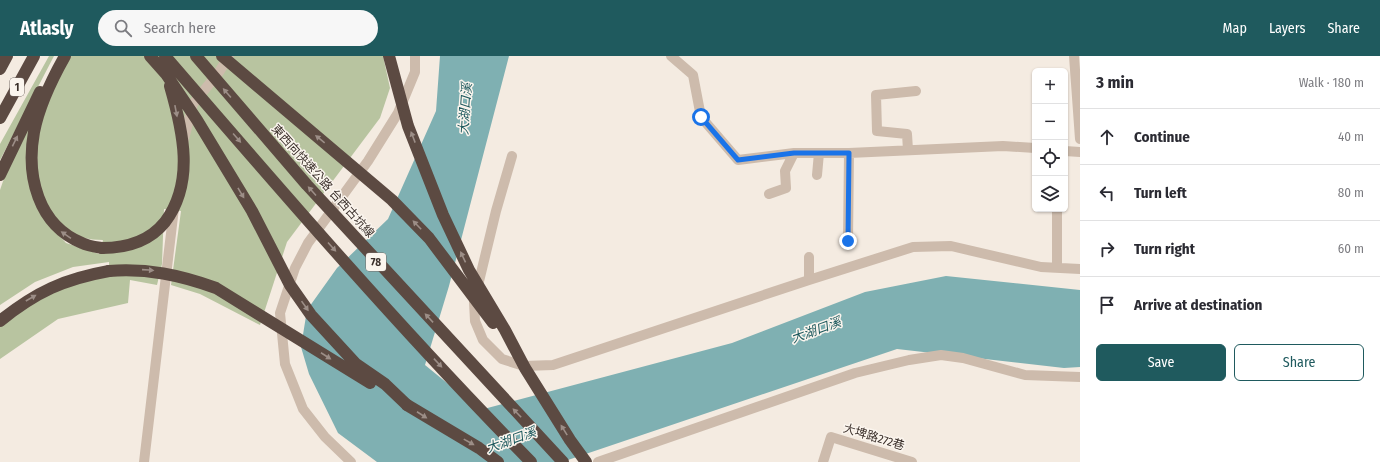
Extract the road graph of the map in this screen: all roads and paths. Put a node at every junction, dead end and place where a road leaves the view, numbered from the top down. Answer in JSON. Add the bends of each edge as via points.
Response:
{"nodes":[{"id":1,"x":7,"y":56,"type":"edge"},
{"id":2,"x":34,"y":56,"type":"edge"},
{"id":3,"x":61,"y":56,"type":"edge"},
{"id":4,"x":65,"y":56,"type":"edge"},
{"id":5,"x":150,"y":56,"type":"edge"},
{"id":6,"x":165,"y":56,"type":"edge"},
{"id":7,"x":196,"y":56,"type":"edge"},
{"id":8,"x":222,"y":56,"type":"edge"},
{"id":9,"x":229,"y":56,"type":"edge"},
{"id":10,"x":389,"y":56,"type":"edge"},
{"id":11,"x":415,"y":56,"type":"edge"},
{"id":12,"x":671,"y":56,"type":"edge"},
{"id":13,"x":1074,"y":56,"type":"edge"},
{"id":14,"x":0,"y":69,"type":"edge"},
{"id":15,"x":1078,"y":73,"type":"edge"},
{"id":16,"x":166,"y":74,"type":"junction"},
{"id":17,"x":916,"y":91,"type":"dead end"},
{"id":18,"x":0,"y":118,"type":"edge"},
{"id":19,"x":1080,"y":139,"type":"edge"},
{"id":20,"x":1032,"y":148,"type":"edge"},
{"id":21,"x":908,"y":150,"type":"junction"},
{"id":22,"x":1068,"y":151,"type":"edge"},
{"id":23,"x":1080,"y":152,"type":"edge"},
{"id":24,"x":794,"y":153,"type":"junction"},
{"id":25,"x":819,"y":153,"type":"junction"},
{"id":26,"x":849,"y":153,"type":"junction"},
{"id":27,"x":512,"y":156,"type":"dead end"},
{"id":28,"x":0,"y":175,"type":"edge"},
{"id":29,"x":817,"y":175,"type":"dead end"},
{"id":30,"x":769,"y":194,"type":"dead end"},
{"id":31,"x":1058,"y":212,"type":"edge"},
{"id":32,"x":848,"y":241,"type":"dead end"},
{"id":33,"x":810,"y":257,"type":"dead end"},
{"id":34,"x":1057,"y":268,"type":"junction"},
{"id":35,"x":1080,"y":269,"type":"edge"},
{"id":36,"x":810,"y":280,"type":"junction"},
{"id":37,"x":0,"y":321,"type":"edge"},
{"id":38,"x":525,"y":368,"type":"junction"},
{"id":39,"x":1080,"y":377,"type":"edge"},
{"id":40,"x":407,"y":405,"type":"junction"},
{"id":41,"x":144,"y":462,"type":"edge"},
{"id":42,"x":351,"y":462,"type":"edge"},
{"id":43,"x":498,"y":462,"type":"edge"},
{"id":44,"x":531,"y":462,"type":"edge"},
{"id":45,"x":563,"y":462,"type":"edge"},
{"id":46,"x":586,"y":462,"type":"edge"},
{"id":47,"x":598,"y":462,"type":"edge"},
{"id":48,"x":823,"y":462,"type":"edge"},
{"id":49,"x":912,"y":462,"type":"edge"}],
"edges":[{"from":1,"to":14,"type":"highway","number":"1"},
{"from":2,"to":18,"type":"highway","number":"1"},
{"from":28,"to":3,"type":"highway","one_way":true,"via":[[31,108]]},
{"from":16,"to":4,"type":"highway","one_way":true,"bridge":true,"via":[[183,150],[183,184],[174,209],[159,230],[141,242],[120,248],[102,248],[83,244],[66,236],[52,224],[41,207],[32,172],[34,133],[42,104]]},
{"from":5,"to":16,"type":"highway","bridge":true},
{"from":6,"to":44,"type":"highway","number":"78","one_way":true,"bridge":true,"via":[[292,203]]},
{"from":45,"to":7,"type":"highway","name":"東西向快速公路 台西古坑線","number":"78","one_way":true,"bridge":true,"via":[[306,185]]},
{"from":38,"to":8,"type":"highway","one_way":true,"bridge":true,"via":[[429,238],[398,206]]},
{"from":9,"to":41,"type":"street","via":[[194,104],[184,138]]},
{"from":38,"to":10,"type":"highway","one_way":true,"bridge":true,"via":[[468,270],[443,215],[408,126]]},
{"from":11,"to":42,"type":"street","via":[[415,72],[398,113],[364,168],[308,243],[295,268],[280,313],[285,364],[303,409],[325,437]]},
{"from":12,"to":24,"type":"street","via":[[693,75],[701,117],[738,160]]},
{"from":13,"to":15,"type":"street"},
{"from":15,"to":19,"type":"street"},
{"from":16,"to":40,"type":"highway","one_way":true,"bridge":true,"via":[[252,211],[290,285],[311,315],[356,364]]},
{"from":17,"to":21,"type":"street","via":[[876,95],[877,131],[907,134]]},
{"from":20,"to":21,"type":"street","via":[[1003,146]]},
{"from":21,"to":26,"type":"street"},
{"from":22,"to":23,"type":"street"},
{"from":24,"to":25,"type":"street"},
{"from":24,"to":30,"type":"street","via":[[785,172],[786,188]]},
{"from":25,"to":26,"type":"street"},
{"from":25,"to":29,"type":"street"},
{"from":26,"to":32,"type":"street"},
{"from":27,"to":36,"type":"street","via":[[474,302],[475,321],[483,340],[502,359],[524,366],[553,366]]},
{"from":31,"to":34,"type":"street"},
{"from":33,"to":36,"type":"street"},
{"from":34,"to":35,"type":"street"},
{"from":34,"to":36,"type":"street","via":[[1041,267],[951,246],[913,247]]},
{"from":37,"to":40,"type":"highway","one_way":true,"bridge":true,"via":[[22,303],[49,287],[75,278],[109,271],[158,271],[190,278],[216,288]]},
{"from":46,"to":38,"type":"highway","one_way":true,"bridge":true},
{"from":39,"to":47,"type":"street","via":[[1025,375],[963,358],[941,355],[909,360],[854,373]]},
{"from":40,"to":43,"type":"highway","one_way":true},
{"from":48,"to":49,"type":"street","name":"大埤路272巷","via":[[831,437]]}]}
